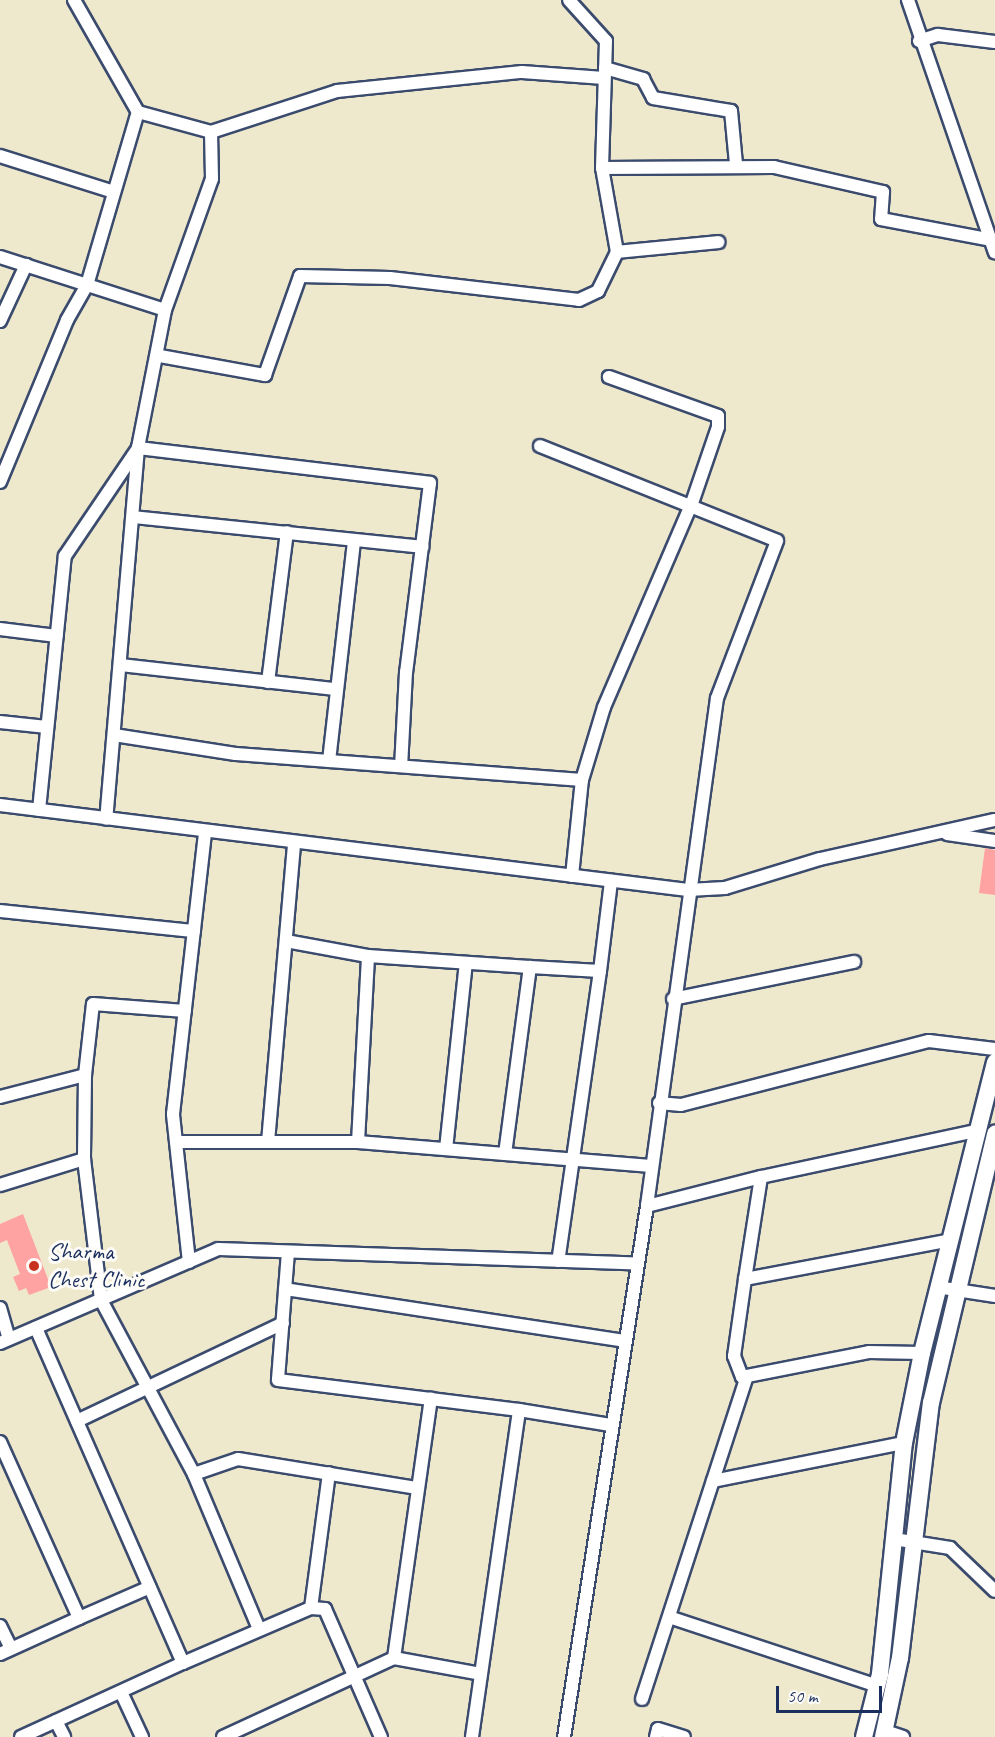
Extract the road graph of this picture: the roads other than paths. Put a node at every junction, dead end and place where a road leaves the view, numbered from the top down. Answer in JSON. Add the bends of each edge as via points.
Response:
{"nodes":[{"id":1,"x":74,"y":0,"type":"edge"},
{"id":2,"x":569,"y":0,"type":"edge"},
{"id":3,"x":908,"y":0,"type":"edge"},
{"id":4,"x":918,"y":40,"type":"junction"},
{"id":5,"x":995,"y":42,"type":"edge"},
{"id":6,"x":605,"y":73,"type":"junction"},
{"id":7,"x":138,"y":112,"type":"junction"},
{"id":8,"x":211,"y":132,"type":"junction"},
{"id":9,"x":0,"y":156,"type":"edge"},
{"id":10,"x":736,"y":164,"type":"junction"},
{"id":11,"x":602,"y":168,"type":"junction"},
{"id":12,"x":111,"y":191,"type":"junction"},
{"id":13,"x":992,"y":240,"type":"junction"},
{"id":14,"x":719,"y":242,"type":"dead end"},
{"id":15,"x":617,"y":252,"type":"junction"},
{"id":16,"x":995,"y":252,"type":"edge"},
{"id":17,"x":0,"y":257,"type":"edge"},
{"id":18,"x":26,"y":265,"type":"junction"},
{"id":19,"x":87,"y":285,"type":"junction"},
{"id":20,"x":165,"y":310,"type":"junction"},
{"id":21,"x":0,"y":321,"type":"edge"},
{"id":22,"x":160,"y":356,"type":"junction"},
{"id":23,"x":609,"y":377,"type":"dead end"},
{"id":24,"x":540,"y":446,"type":"dead end"},
{"id":25,"x":138,"y":448,"type":"junction"},
{"id":26,"x":0,"y":482,"type":"edge"},
{"id":27,"x":692,"y":503,"type":"junction"},
{"id":28,"x":133,"y":517,"type":"junction"},
{"id":29,"x":287,"y":532,"type":"junction"},
{"id":30,"x":354,"y":540,"type":"junction"},
{"id":31,"x":422,"y":547,"type":"junction"},
{"id":32,"x":0,"y":629,"type":"edge"},
{"id":33,"x":57,"y":636,"type":"junction"},
{"id":34,"x":120,"y":665,"type":"junction"},
{"id":35,"x":268,"y":682,"type":"junction"},
{"id":36,"x":334,"y":689,"type":"junction"},
{"id":37,"x":0,"y":722,"type":"edge"},
{"id":38,"x":47,"y":727,"type":"junction"},
{"id":39,"x":114,"y":735,"type":"junction"},
{"id":40,"x":328,"y":761,"type":"junction"},
{"id":41,"x":401,"y":766,"type":"junction"},
{"id":42,"x":582,"y":780,"type":"junction"},
{"id":43,"x":0,"y":805,"type":"edge"},
{"id":44,"x":39,"y":810,"type":"junction"},
{"id":45,"x":106,"y":819,"type":"junction"},
{"id":46,"x":995,"y":820,"type":"edge"},
{"id":47,"x":205,"y":833,"type":"junction"},
{"id":48,"x":945,"y":834,"type":"junction"},
{"id":49,"x":995,"y":841,"type":"edge"},
{"id":50,"x":294,"y":843,"type":"junction"},
{"id":51,"x":572,"y":876,"type":"junction"},
{"id":52,"x":611,"y":880,"type":"junction"},
{"id":53,"x":688,"y":890,"type":"junction"},
{"id":54,"x":0,"y":911,"type":"edge"},
{"id":55,"x":194,"y":931,"type":"junction"},
{"id":56,"x":286,"y":941,"type":"junction"},
{"id":57,"x":368,"y":956,"type":"junction"},
{"id":58,"x":854,"y":962,"type":"dead end"},
{"id":59,"x":466,"y":963,"type":"junction"},
{"id":60,"x":530,"y":967,"type":"junction"},
{"id":61,"x":600,"y":971,"type":"junction"},
{"id":62,"x":673,"y":999,"type":"junction"},
{"id":63,"x":185,"y":1011,"type":"junction"},
{"id":64,"x":995,"y":1049,"type":"edge"},
{"id":65,"x":995,"y":1062,"type":"edge"},
{"id":66,"x":85,"y":1075,"type":"junction"},
{"id":67,"x":0,"y":1097,"type":"edge"},
{"id":68,"x":659,"y":1103,"type":"junction"},
{"id":69,"x":976,"y":1131,"type":"junction"},
{"id":70,"x":995,"y":1134,"type":"edge"},
{"id":71,"x":176,"y":1142,"type":"junction"},
{"id":72,"x":268,"y":1142,"type":"junction"},
{"id":73,"x":358,"y":1142,"type":"junction"},
{"id":74,"x":446,"y":1149,"type":"junction"},
{"id":75,"x":505,"y":1154,"type":"junction"},
{"id":76,"x":84,"y":1159,"type":"junction"},
{"id":77,"x":574,"y":1160,"type":"junction"},
{"id":78,"x":651,"y":1166,"type":"junction"},
{"id":79,"x":761,"y":1178,"type":"junction"},
{"id":80,"x":0,"y":1185,"type":"edge"},
{"id":81,"x":987,"y":1194,"type":"edge"},
{"id":82,"x":647,"y":1206,"type":"junction"},
{"id":83,"x":947,"y":1241,"type":"junction"},
{"id":84,"x":288,"y":1252,"type":"junction"},
{"id":85,"x":558,"y":1261,"type":"junction"},
{"id":86,"x":189,"y":1262,"type":"junction"},
{"id":87,"x":638,"y":1264,"type":"junction"},
{"id":88,"x":745,"y":1280,"type":"junction"},
{"id":89,"x":937,"y":1287,"type":"junction"},
{"id":90,"x":285,"y":1289,"type":"junction"},
{"id":91,"x":955,"y":1290,"type":"junction"},
{"id":92,"x":995,"y":1296,"type":"edge"},
{"id":93,"x":101,"y":1300,"type":"junction"},
{"id":94,"x":0,"y":1308,"type":"edge"},
{"id":95,"x":283,"y":1323,"type":"junction"},
{"id":96,"x":36,"y":1328,"type":"junction"},
{"id":97,"x":5,"y":1341,"type":"edge"},
{"id":98,"x":625,"y":1341,"type":"junction"},
{"id":99,"x":922,"y":1353,"type":"junction"},
{"id":100,"x":746,"y":1379,"type":"junction"},
{"id":101,"x":146,"y":1384,"type":"junction"},
{"id":102,"x":431,"y":1399,"type":"junction"},
{"id":103,"x":519,"y":1410,"type":"junction"},
{"id":104,"x":77,"y":1421,"type":"junction"},
{"id":105,"x":611,"y":1425,"type":"junction"},
{"id":106,"x":904,"y":1443,"type":"junction"},
{"id":107,"x":1,"y":1447,"type":"edge"},
{"id":108,"x":328,"y":1473,"type":"junction"},
{"id":109,"x":194,"y":1474,"type":"junction"},
{"id":110,"x":713,"y":1481,"type":"junction"},
{"id":111,"x":418,"y":1488,"type":"junction"},
{"id":112,"x":894,"y":1539,"type":"junction"},
{"id":113,"x":913,"y":1541,"type":"junction"},
{"id":114,"x":150,"y":1587,"type":"junction"},
{"id":115,"x":995,"y":1591,"type":"edge"},
{"id":116,"x":311,"y":1608,"type":"junction"},
{"id":117,"x":79,"y":1618,"type":"junction"},
{"id":118,"x":672,"y":1618,"type":"junction"},
{"id":119,"x":0,"y":1626,"type":"edge"},
{"id":120,"x":259,"y":1629,"type":"junction"},
{"id":121,"x":6,"y":1651,"type":"edge"},
{"id":122,"x":394,"y":1658,"type":"junction"},
{"id":123,"x":183,"y":1663,"type":"junction"},
{"id":124,"x":481,"y":1674,"type":"junction"},
{"id":125,"x":356,"y":1679,"type":"junction"},
{"id":126,"x":878,"y":1686,"type":"junction"},
{"id":127,"x":121,"y":1692,"type":"junction"},
{"id":128,"x":642,"y":1699,"type":"dead end"},
{"id":129,"x":56,"y":1721,"type":"junction"},
{"id":130,"x":884,"y":1734,"type":"edge"},
{"id":131,"x":21,"y":1737,"type":"edge"},
{"id":132,"x":64,"y":1737,"type":"edge"},
{"id":133,"x":142,"y":1737,"type":"edge"},
{"id":134,"x":223,"y":1737,"type":"edge"},
{"id":135,"x":381,"y":1737,"type":"edge"},
{"id":136,"x":472,"y":1737,"type":"edge"},
{"id":137,"x":564,"y":1737,"type":"edge"},
{"id":138,"x":656,"y":1737,"type":"edge"},
{"id":139,"x":684,"y":1737,"type":"edge"},
{"id":140,"x":864,"y":1737,"type":"edge"},
{"id":141,"x":903,"y":1737,"type":"edge"}],
"edges":[{"from":1,"to":7,"type":"street"},
{"from":2,"to":6,"type":"street","via":[[606,41]]},
{"from":3,"to":4,"type":"street"},
{"from":4,"to":5,"type":"street","via":[[938,35]]},
{"from":4,"to":13,"type":"street"},
{"from":6,"to":8,"type":"street","via":[[522,72],[337,91]]},
{"from":6,"to":10,"type":"street","via":[[643,79],[652,98],[731,111]]},
{"from":6,"to":11,"type":"street"},
{"from":7,"to":8,"type":"street"},
{"from":7,"to":12,"type":"street"},
{"from":8,"to":20,"type":"street","via":[[212,179]]},
{"from":9,"to":12,"type":"street"},
{"from":10,"to":11,"type":"street","via":[[680,171]]},
{"from":10,"to":13,"type":"street","via":[[774,167],[883,192],[881,219]]},
{"from":11,"to":15,"type":"street"},
{"from":12,"to":19,"type":"street"},
{"from":13,"to":16,"type":"street"},
{"from":14,"to":15,"type":"street"},
{"from":15,"to":22,"type":"street","via":[[598,291],[579,300],[390,278],[300,276],[265,375]]},
{"from":17,"to":18,"type":"street"},
{"from":18,"to":19,"type":"street"},
{"from":18,"to":21,"type":"street"},
{"from":19,"to":20,"type":"street"},
{"from":19,"to":26,"type":"street","via":[[67,320]]},
{"from":20,"to":22,"type":"street"},
{"from":22,"to":25,"type":"street"},
{"from":23,"to":27,"type":"street","via":[[718,416]]},
{"from":24,"to":27,"type":"street"},
{"from":25,"to":28,"type":"street"},
{"from":25,"to":31,"type":"street","via":[[422,478],[430,483]]},
{"from":25,"to":33,"type":"street","via":[[65,556]]},
{"from":27,"to":42,"type":"street","via":[[604,707]]},
{"from":27,"to":53,"type":"street","via":[[777,541],[717,698]]},
{"from":28,"to":29,"type":"street"},
{"from":28,"to":34,"type":"street"},
{"from":29,"to":30,"type":"street"},
{"from":29,"to":35,"type":"street"},
{"from":30,"to":31,"type":"street"},
{"from":30,"to":36,"type":"street"},
{"from":31,"to":41,"type":"street"},
{"from":32,"to":33,"type":"street"},
{"from":33,"to":38,"type":"street"},
{"from":34,"to":35,"type":"street"},
{"from":34,"to":39,"type":"street"},
{"from":35,"to":36,"type":"street"},
{"from":36,"to":40,"type":"street"},
{"from":37,"to":38,"type":"street"},
{"from":38,"to":44,"type":"street"},
{"from":39,"to":40,"type":"street","via":[[236,754]]},
{"from":39,"to":45,"type":"street"},
{"from":40,"to":41,"type":"street"},
{"from":41,"to":42,"type":"street"},
{"from":42,"to":51,"type":"street"},
{"from":43,"to":44,"type":"street"},
{"from":44,"to":45,"type":"street"},
{"from":45,"to":47,"type":"street"},
{"from":46,"to":48,"type":"street","via":[[975,821]]},
{"from":47,"to":50,"type":"street"},
{"from":47,"to":55,"type":"street"},
{"from":48,"to":49,"type":"street"},
{"from":48,"to":53,"type":"street","via":[[820,859],[725,888]]},
{"from":50,"to":51,"type":"street"},
{"from":50,"to":56,"type":"street"},
{"from":51,"to":52,"type":"street"},
{"from":52,"to":53,"type":"street"},
{"from":52,"to":61,"type":"street"},
{"from":53,"to":62,"type":"street"},
{"from":54,"to":55,"type":"street"},
{"from":55,"to":63,"type":"street"},
{"from":56,"to":57,"type":"street"},
{"from":56,"to":72,"type":"street"},
{"from":57,"to":59,"type":"street"},
{"from":57,"to":73,"type":"street"},
{"from":58,"to":62,"type":"street"},
{"from":59,"to":60,"type":"street"},
{"from":59,"to":74,"type":"street"},
{"from":60,"to":61,"type":"street"},
{"from":60,"to":75,"type":"street"},
{"from":61,"to":77,"type":"street"},
{"from":62,"to":68,"type":"street"},
{"from":63,"to":66,"type":"street","via":[[93,1004]]},
{"from":63,"to":71,"type":"street","via":[[173,1114]]},
{"from":64,"to":68,"type":"street","via":[[929,1041],[681,1105]]},
{"from":65,"to":69,"type":"street"},
{"from":66,"to":67,"type":"street"},
{"from":66,"to":76,"type":"street"},
{"from":68,"to":78,"type":"street"},
{"from":69,"to":79,"type":"street"},
{"from":69,"to":83,"type":"street"},
{"from":70,"to":81,"type":"street"},
{"from":71,"to":72,"type":"street"},
{"from":71,"to":86,"type":"street"},
{"from":72,"to":73,"type":"street"},
{"from":73,"to":74,"type":"street"},
{"from":74,"to":75,"type":"street"},
{"from":75,"to":77,"type":"street"},
{"from":76,"to":80,"type":"street"},
{"from":76,"to":93,"type":"street"},
{"from":77,"to":78,"type":"street"},
{"from":77,"to":85,"type":"street"},
{"from":78,"to":82,"type":"street"},
{"from":79,"to":82,"type":"street"},
{"from":79,"to":88,"type":"street"},
{"from":81,"to":91,"type":"street"},
{"from":82,"to":87,"type":"street"},
{"from":83,"to":88,"type":"street"},
{"from":83,"to":89,"type":"street"},
{"from":84,"to":85,"type":"street"},
{"from":84,"to":86,"type":"street","via":[[218,1249]]},
{"from":84,"to":90,"type":"street"},
{"from":85,"to":87,"type":"street"},
{"from":86,"to":93,"type":"street"},
{"from":87,"to":98,"type":"street"},
{"from":88,"to":100,"type":"street","via":[[734,1356],[737,1371]]},
{"from":89,"to":91,"type":"street"},
{"from":89,"to":99,"type":"street"},
{"from":90,"to":95,"type":"street"},
{"from":90,"to":98,"type":"street"},
{"from":91,"to":92,"type":"street"},
{"from":91,"to":113,"type":"street","via":[[931,1403]]},
{"from":93,"to":96,"type":"street"},
{"from":93,"to":101,"type":"street"},
{"from":94,"to":97,"type":"street"},
{"from":95,"to":101,"type":"street"},
{"from":95,"to":102,"type":"street","via":[[279,1380]]},
{"from":96,"to":97,"type":"street"},
{"from":96,"to":104,"type":"street"},
{"from":98,"to":105,"type":"street"},
{"from":99,"to":100,"type":"street","via":[[868,1352]]},
{"from":99,"to":106,"type":"street"},
{"from":100,"to":110,"type":"street"},
{"from":101,"to":104,"type":"street"},
{"from":101,"to":109,"type":"street"},
{"from":102,"to":103,"type":"street"},
{"from":102,"to":111,"type":"street"},
{"from":103,"to":105,"type":"street"},
{"from":103,"to":124,"type":"street"},
{"from":104,"to":114,"type":"street"},
{"from":105,"to":137,"type":"street"},
{"from":106,"to":110,"type":"street"},
{"from":106,"to":112,"type":"street"},
{"from":107,"to":117,"type":"street"},
{"from":108,"to":109,"type":"street","via":[[238,1459]]},
{"from":108,"to":111,"type":"street"},
{"from":108,"to":116,"type":"street"},
{"from":109,"to":120,"type":"street"},
{"from":110,"to":118,"type":"street"},
{"from":111,"to":122,"type":"street"},
{"from":112,"to":113,"type":"street"},
{"from":112,"to":126,"type":"street"},
{"from":113,"to":115,"type":"street","via":[[950,1548]]},
{"from":113,"to":130,"type":"street"},
{"from":114,"to":117,"type":"street"},
{"from":114,"to":123,"type":"street"},
{"from":116,"to":120,"type":"street"},
{"from":116,"to":125,"type":"street","via":[[329,1613]]},
{"from":117,"to":121,"type":"street"},
{"from":118,"to":126,"type":"street"},
{"from":118,"to":128,"type":"street"},
{"from":119,"to":121,"type":"street"},
{"from":120,"to":123,"type":"street"},
{"from":122,"to":124,"type":"street"},
{"from":122,"to":125,"type":"street"},
{"from":123,"to":127,"type":"street"},
{"from":124,"to":136,"type":"street"},
{"from":125,"to":134,"type":"street"},
{"from":125,"to":135,"type":"street"},
{"from":126,"to":140,"type":"street"},
{"from":127,"to":129,"type":"street"},
{"from":127,"to":133,"type":"street"},
{"from":129,"to":131,"type":"street"},
{"from":129,"to":132,"type":"street"},
{"from":130,"to":141,"type":"street"},
{"from":138,"to":139,"type":"street","via":[[658,1729]]}]}
